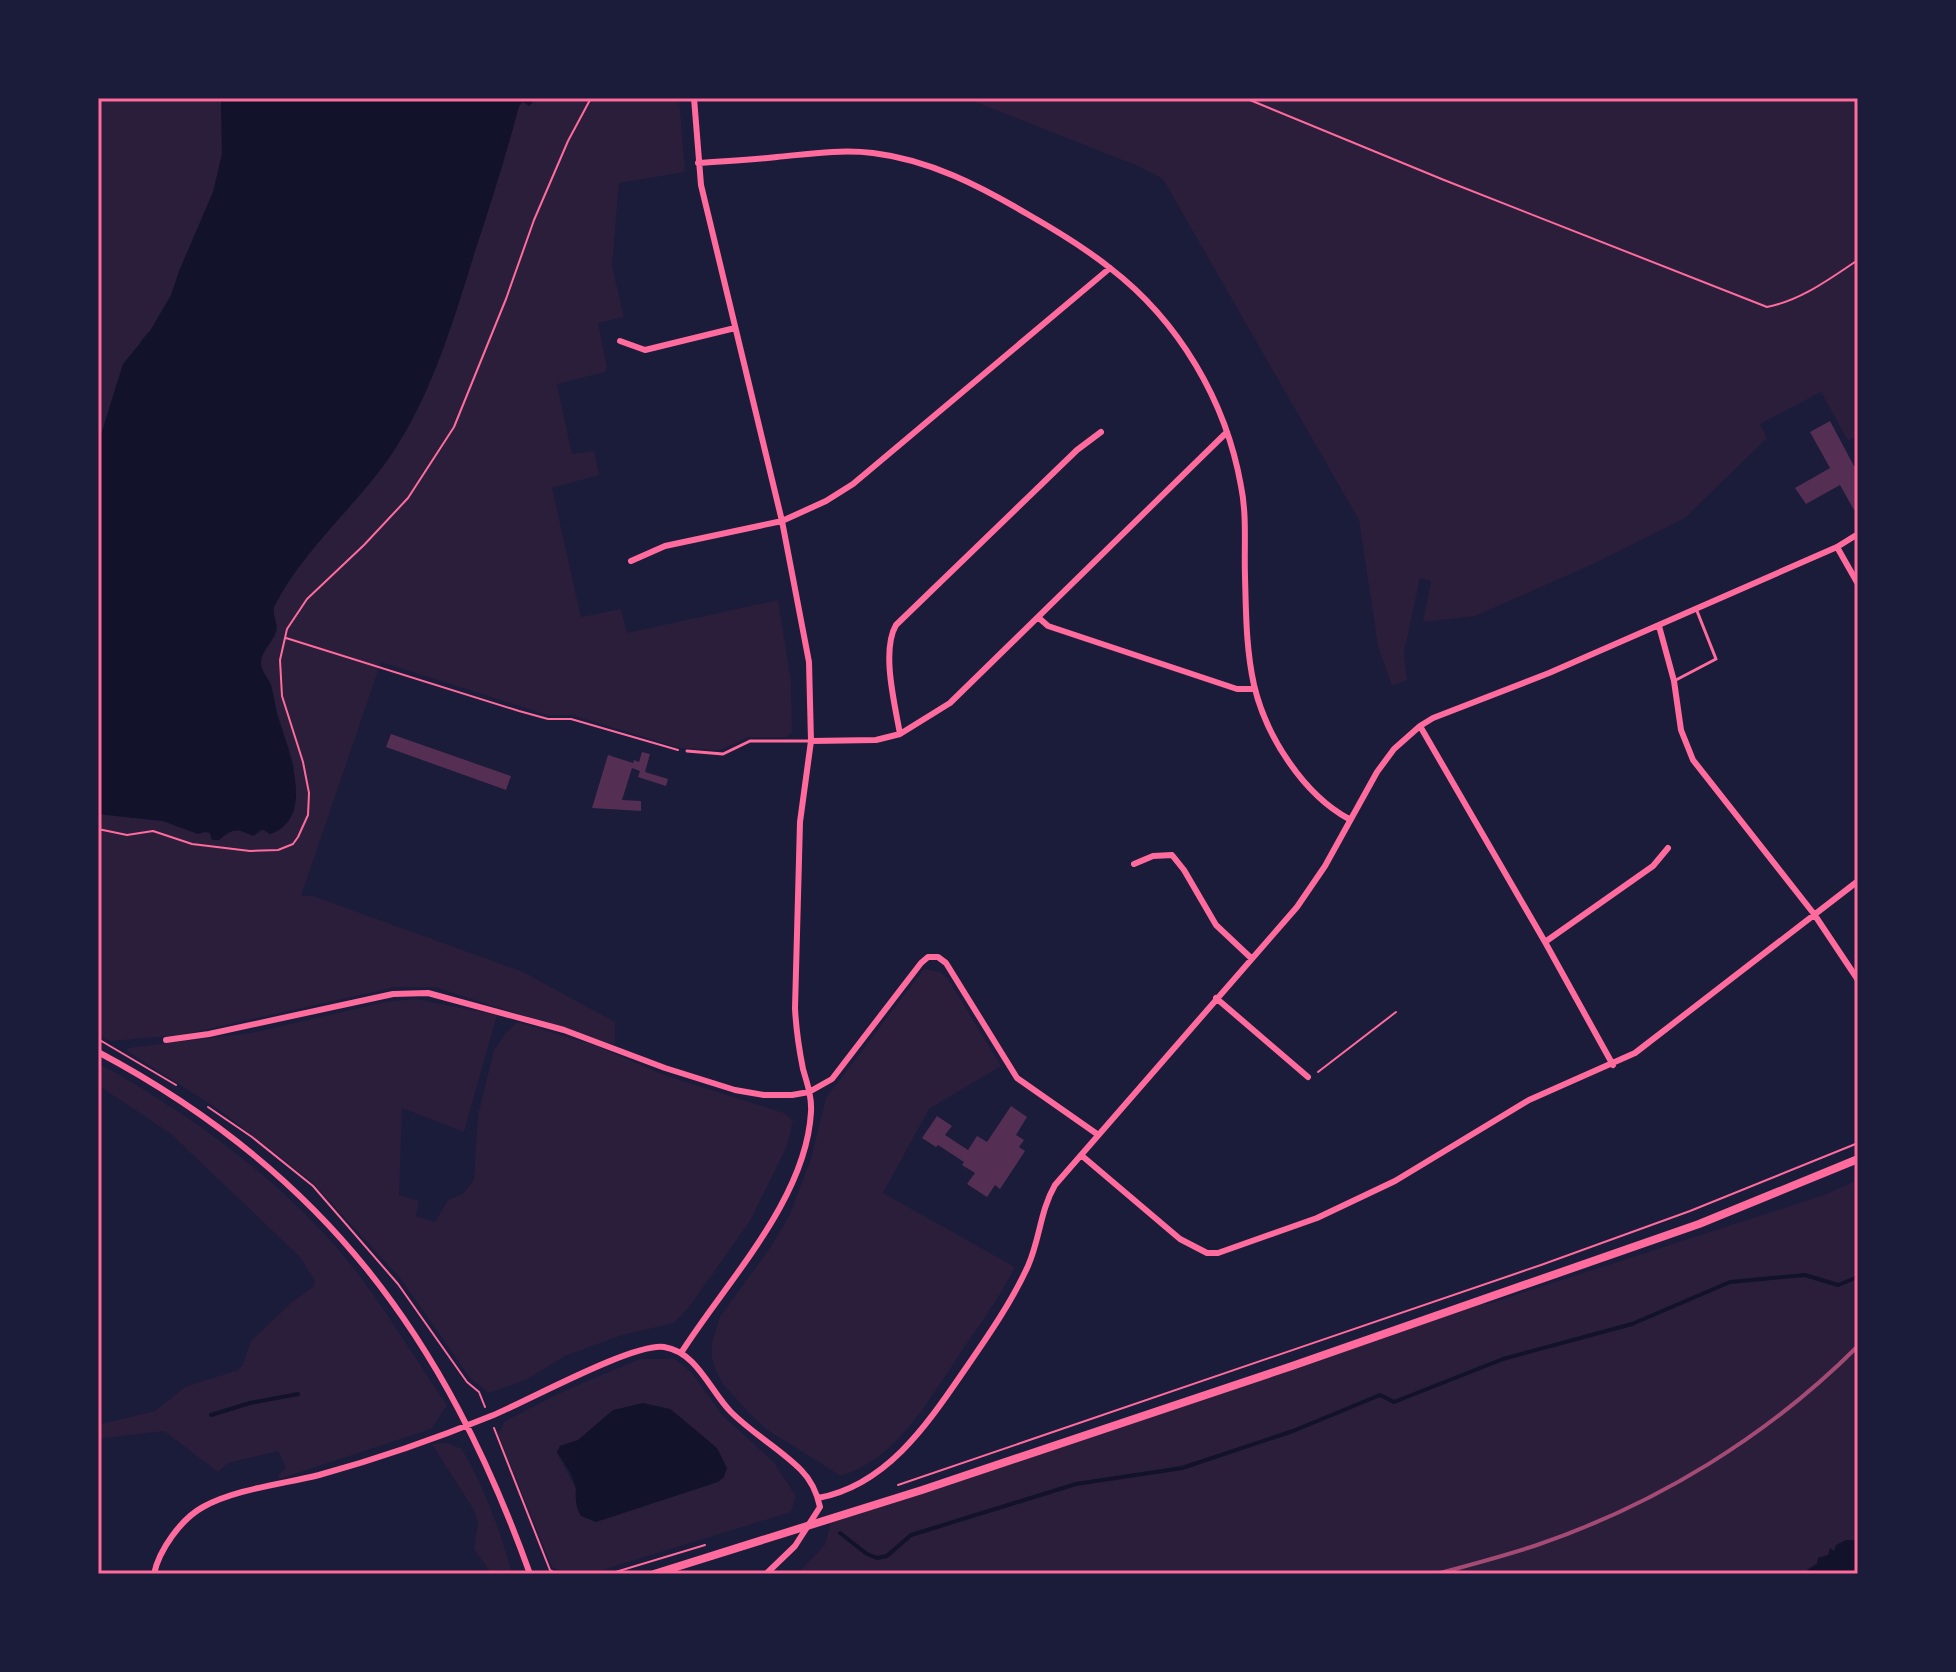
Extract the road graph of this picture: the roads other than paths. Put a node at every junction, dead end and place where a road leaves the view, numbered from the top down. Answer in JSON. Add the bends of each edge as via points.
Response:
{"nodes":[{"id":1,"x":694,"y":98,"type":"edge"},
{"id":2,"x":698,"y":163,"type":"junction"},
{"id":3,"x":1110,"y":268,"type":"junction"},
{"id":4,"x":735,"y":328,"type":"junction"},
{"id":5,"x":620,"y":341,"type":"dead end"},
{"id":6,"x":1101,"y":432,"type":"dead end"},
{"id":7,"x":1227,"y":432,"type":"junction"},
{"id":8,"x":782,"y":521,"type":"junction"},
{"id":9,"x":1858,"y":534,"type":"edge"},
{"id":10,"x":1837,"y":547,"type":"junction"},
{"id":11,"x":631,"y":561,"type":"dead end"},
{"id":12,"x":1858,"y":584,"type":"edge"},
{"id":13,"x":1697,"y":610,"type":"junction"},
{"id":14,"x":1039,"y":618,"type":"junction"},
{"id":15,"x":1659,"y":626,"type":"junction"},
{"id":16,"x":1674,"y":681,"type":"junction"},
{"id":17,"x":1255,"y":689,"type":"junction"},
{"id":18,"x":1420,"y":726,"type":"junction"},
{"id":19,"x":900,"y":734,"type":"junction"},
{"id":20,"x":811,"y":741,"type":"junction"},
{"id":21,"x":687,"y":751,"type":"road end"},
{"id":22,"x":1349,"y":819,"type":"junction"},
{"id":23,"x":1668,"y":848,"type":"dead end"},
{"id":24,"x":1134,"y":864,"type":"dead end"},
{"id":25,"x":1858,"y":881,"type":"edge"},
{"id":26,"x":1814,"y":914,"type":"junction"},
{"id":27,"x":1545,"y":942,"type":"junction"},
{"id":28,"x":1251,"y":958,"type":"junction"},
{"id":29,"x":1858,"y":980,"type":"edge"},
{"id":30,"x":1216,"y":998,"type":"junction"},
{"id":31,"x":166,"y":1040,"type":"dead end"},
{"id":32,"x":98,"y":1052,"type":"edge"},
{"id":33,"x":1613,"y":1065,"type":"junction"},
{"id":34,"x":1308,"y":1077,"type":"road end"},
{"id":35,"x":809,"y":1092,"type":"junction"},
{"id":36,"x":1097,"y":1134,"type":"junction"},
{"id":37,"x":1081,"y":1155,"type":"junction"},
{"id":38,"x":1858,"y":1159,"type":"edge"},
{"id":39,"x":681,"y":1353,"type":"junction"},
{"id":40,"x":468,"y":1424,"type":"junction"},
{"id":41,"x":818,"y":1498,"type":"junction"},
{"id":42,"x":154,"y":1574,"type":"edge"},
{"id":43,"x":530,"y":1574,"type":"edge"},
{"id":44,"x":654,"y":1574,"type":"edge"},
{"id":45,"x":766,"y":1574,"type":"edge"}],
"edges":[{"from":1,"to":2,"type":"street"},
{"from":2,"to":3,"type":"street","via":[[818,153],[911,160],[996,195]]},
{"from":2,"to":4,"type":"street"},
{"from":3,"to":7,"type":"street","via":[[1162,319],[1195,362]]},
{"from":3,"to":8,"type":"street","via":[[853,484]]},
{"from":4,"to":5,"type":"street","via":[[645,350]]},
{"from":4,"to":8,"type":"street"},
{"from":6,"to":19,"type":"street","via":[[896,625],[889,652]]},
{"from":7,"to":14,"type":"street"},
{"from":7,"to":17,"type":"street","via":[[1243,497],[1246,626]]},
{"from":8,"to":11,"type":"street","via":[[665,546]]},
{"from":8,"to":20,"type":"street","via":[[809,662]]},
{"from":9,"to":10,"type":"street"},
{"from":10,"to":12,"type":"street"},
{"from":10,"to":13,"type":"street"},
{"from":13,"to":15,"type":"street"},
{"from":13,"to":16,"type":"lane","via":[[1716,659]]},
{"from":14,"to":17,"type":"street","via":[[1048,626],[1237,689]]},
{"from":14,"to":19,"type":"street","via":[[950,703]]},
{"from":15,"to":16,"type":"street"},
{"from":15,"to":18,"type":"street"},
{"from":16,"to":26,"type":"street","via":[[1681,730],[1693,760]]},
{"from":17,"to":22,"type":"street","via":[[1287,761],[1330,809]]},
{"from":18,"to":22,"type":"street","via":[[1394,749]]},
{"from":18,"to":27,"type":"street"},
{"from":19,"to":20,"type":"street","via":[[876,740]]},
{"from":20,"to":21,"type":"lane","via":[[750,741],[723,754]]},
{"from":20,"to":35,"type":"street","via":[[800,822],[795,1008]]},
{"from":22,"to":28,"type":"street","via":[[1297,907]]},
{"from":23,"to":27,"type":"street","via":[[1653,866]]},
{"from":24,"to":28,"type":"street","via":[[1172,855],[1216,925]]},
{"from":25,"to":26,"type":"street"},
{"from":26,"to":29,"type":"street"},
{"from":26,"to":33,"type":"street"},
{"from":27,"to":33,"type":"street"},
{"from":28,"to":30,"type":"street"},
{"from":30,"to":34,"type":"street"},
{"from":30,"to":36,"type":"street"},
{"from":31,"to":35,"type":"street","via":[[393,994],[428,993],[564,1030],[735,1090],[764,1095]]},
{"from":32,"to":40,"type":"street","via":[[244,1147],[323,1218],[407,1322]]},
{"from":33,"to":37,"type":"street","via":[[1529,1100],[1382,1187],[1317,1218],[1218,1253],[1180,1239]]},
{"from":35,"to":36,"type":"street","via":[[832,1079],[921,963],[938,957],[1017,1078]]},
{"from":35,"to":39,"type":"street","via":[[808,1132],[779,1209]]},
{"from":36,"to":37,"type":"street"},
{"from":37,"to":41,"type":"street","via":[[1047,1200],[1030,1260],[1008,1305],[920,1433],[854,1488]]},
{"from":38,"to":44,"type":"main road","via":[[1699,1224],[1475,1302],[922,1490]]},
{"from":39,"to":40,"type":"street","via":[[663,1347],[631,1353]]},
{"from":39,"to":41,"type":"street","via":[[732,1413],[802,1470]]},
{"from":40,"to":42,"type":"street","via":[[356,1465],[205,1505],[172,1538]]},
{"from":40,"to":43,"type":"street"},
{"from":41,"to":45,"type":"street","via":[[820,1507],[805,1534]]}]}
